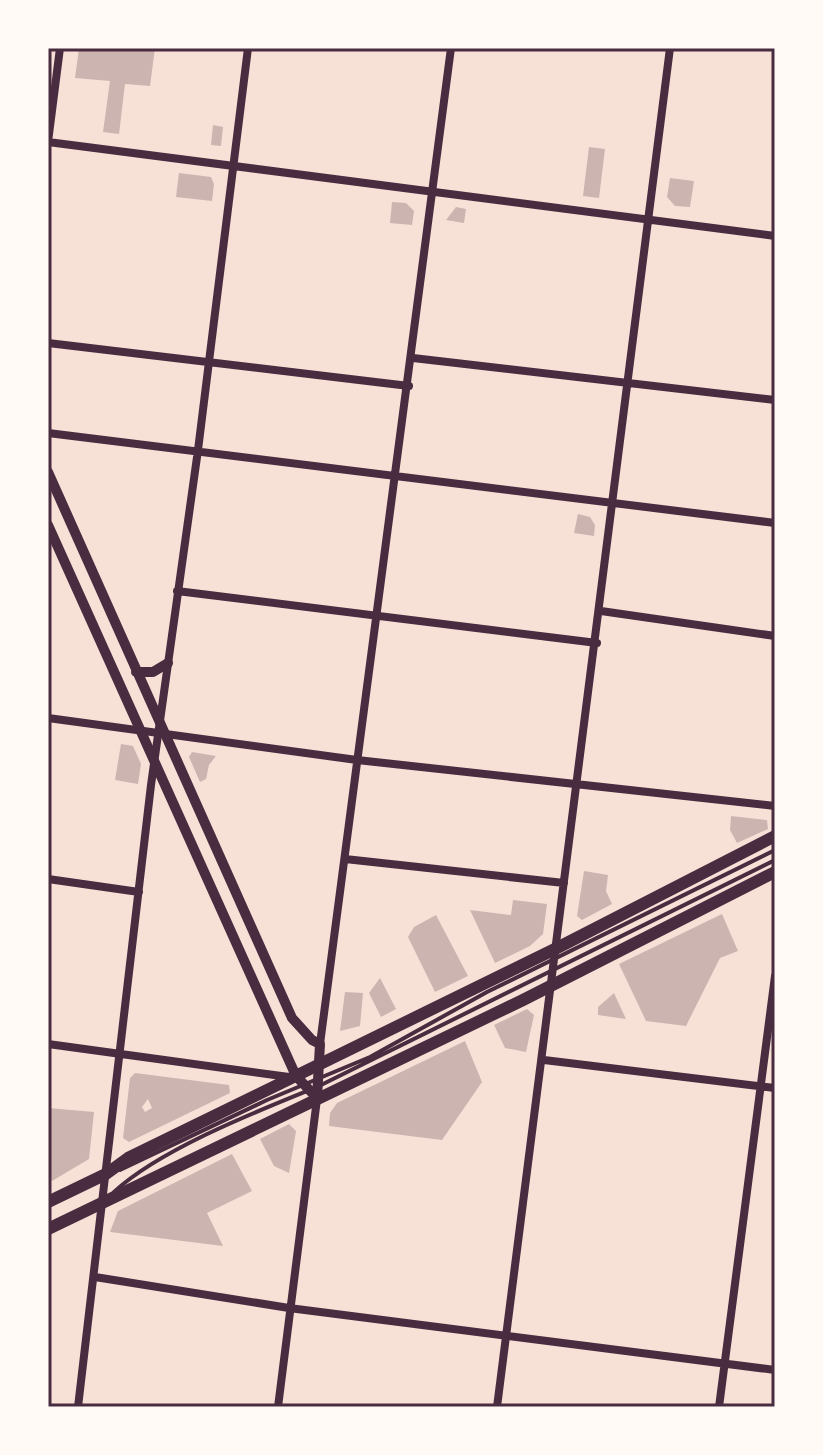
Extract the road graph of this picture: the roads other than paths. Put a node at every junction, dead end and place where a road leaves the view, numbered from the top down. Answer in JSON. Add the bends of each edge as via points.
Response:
{"nodes":[{"id":1,"x":60,"y":48,"type":"edge"},
{"id":2,"x":248,"y":48,"type":"edge"},
{"id":3,"x":451,"y":48,"type":"edge"},
{"id":4,"x":670,"y":48,"type":"edge"},
{"id":5,"x":48,"y":142,"type":"edge"},
{"id":6,"x":233,"y":169,"type":"junction"},
{"id":7,"x":433,"y":193,"type":"junction"},
{"id":8,"x":649,"y":221,"type":"junction"},
{"id":9,"x":775,"y":236,"type":"edge"},
{"id":10,"x":48,"y":343,"type":"edge"},
{"id":11,"x":413,"y":358,"type":"junction"},
{"id":12,"x":207,"y":360,"type":"junction"},
{"id":13,"x":626,"y":384,"type":"junction"},
{"id":14,"x":409,"y":386,"type":"junction"},
{"id":15,"x":775,"y":400,"type":"edge"},
{"id":16,"x":48,"y":433,"type":"edge"},
{"id":17,"x":198,"y":450,"type":"junction"},
{"id":18,"x":48,"y":472,"type":"edge"},
{"id":19,"x":397,"y":475,"type":"junction"},
{"id":20,"x":51,"y":488,"type":"edge"},
{"id":21,"x":613,"y":505,"type":"junction"},
{"id":22,"x":775,"y":523,"type":"edge"},
{"id":23,"x":48,"y":525,"type":"edge"},
{"id":24,"x":177,"y":591,"type":"junction"},
{"id":25,"x":601,"y":611,"type":"junction"},
{"id":26,"x":379,"y":617,"type":"junction"},
{"id":27,"x":775,"y":636,"type":"edge"},
{"id":28,"x":597,"y":643,"type":"junction"},
{"id":29,"x":168,"y":663,"type":"junction"},
{"id":30,"x":136,"y":672,"type":"junction"},
{"id":31,"x":48,"y":718,"type":"edge"},
{"id":32,"x":141,"y":730,"type":"junction"},
{"id":33,"x":161,"y":730,"type":"junction"},
{"id":34,"x":155,"y":760,"type":"junction"},
{"id":35,"x":357,"y":760,"type":"junction"},
{"id":36,"x":578,"y":785,"type":"junction"},
{"id":37,"x":775,"y":806,"type":"edge"},
{"id":38,"x":775,"y":836,"type":"edge"},
{"id":39,"x":775,"y":850,"type":"edge"},
{"id":40,"x":345,"y":859,"type":"junction"},
{"id":41,"x":775,"y":860,"type":"edge"},
{"id":42,"x":775,"y":872,"type":"edge"},
{"id":43,"x":48,"y":879,"type":"edge"},
{"id":44,"x":564,"y":883,"type":"junction"},
{"id":45,"x":139,"y":892,"type":"junction"},
{"id":46,"x":556,"y":953,"type":"junction"},
{"id":47,"x":775,"y":976,"type":"edge"},
{"id":48,"x":553,"y":978,"type":"junction"},
{"id":49,"x":48,"y":1044,"type":"edge"},
{"id":50,"x":320,"y":1044,"type":"junction"},
{"id":51,"x":119,"y":1053,"type":"junction"},
{"id":52,"x":544,"y":1060,"type":"junction"},
{"id":53,"x":312,"y":1082,"type":"junction"},
{"id":54,"x":760,"y":1086,"type":"junction"},
{"id":55,"x":775,"y":1088,"type":"edge"},
{"id":56,"x":106,"y":1174,"type":"junction"},
{"id":57,"x":48,"y":1202,"type":"edge"},
{"id":58,"x":103,"y":1202,"type":"junction"},
{"id":59,"x":48,"y":1229,"type":"edge"},
{"id":60,"x":95,"y":1277,"type":"junction"},
{"id":61,"x":289,"y":1308,"type":"junction"},
{"id":62,"x":506,"y":1335,"type":"junction"},
{"id":63,"x":724,"y":1364,"type":"junction"},
{"id":64,"x":775,"y":1370,"type":"edge"},
{"id":65,"x":78,"y":1407,"type":"edge"},
{"id":66,"x":278,"y":1407,"type":"edge"},
{"id":67,"x":497,"y":1407,"type":"edge"},
{"id":68,"x":719,"y":1407,"type":"edge"}],
"edges":[{"from":1,"to":5,"type":"street"},
{"from":2,"to":6,"type":"street"},
{"from":3,"to":7,"type":"street"},
{"from":4,"to":8,"type":"street"},
{"from":5,"to":6,"type":"street"},
{"from":6,"to":7,"type":"street"},
{"from":6,"to":12,"type":"street"},
{"from":7,"to":8,"type":"street"},
{"from":7,"to":11,"type":"street"},
{"from":8,"to":9,"type":"street"},
{"from":8,"to":13,"type":"street"},
{"from":10,"to":12,"type":"street"},
{"from":11,"to":13,"type":"street"},
{"from":11,"to":14,"type":"street"},
{"from":12,"to":14,"type":"street"},
{"from":12,"to":17,"type":"street"},
{"from":13,"to":15,"type":"street"},
{"from":13,"to":21,"type":"street"},
{"from":14,"to":19,"type":"street"},
{"from":16,"to":17,"type":"street"},
{"from":17,"to":19,"type":"street"},
{"from":17,"to":24,"type":"street"},
{"from":18,"to":20,"type":"street"},
{"from":19,"to":21,"type":"street"},
{"from":19,"to":26,"type":"street"},
{"from":20,"to":30,"type":"street"},
{"from":21,"to":22,"type":"street"},
{"from":21,"to":25,"type":"street"},
{"from":23,"to":32,"type":"street"},
{"from":24,"to":26,"type":"street"},
{"from":24,"to":29,"type":"street"},
{"from":25,"to":27,"type":"street"},
{"from":25,"to":28,"type":"street"},
{"from":26,"to":28,"type":"street"},
{"from":26,"to":35,"type":"street"},
{"from":28,"to":36,"type":"street"},
{"from":29,"to":30,"type":"street","via":[[153,672]]},
{"from":29,"to":33,"type":"street"},
{"from":30,"to":33,"type":"street"},
{"from":31,"to":32,"type":"street"},
{"from":32,"to":33,"type":"street"},
{"from":32,"to":34,"type":"street"},
{"from":33,"to":34,"type":"street"},
{"from":33,"to":35,"type":"street"},
{"from":33,"to":50,"type":"street","via":[[292,1018]]},
{"from":34,"to":45,"type":"street"},
{"from":34,"to":53,"type":"street"},
{"from":35,"to":36,"type":"street"},
{"from":35,"to":40,"type":"street"},
{"from":36,"to":37,"type":"street"},
{"from":36,"to":44,"type":"street"},
{"from":38,"to":46,"type":"main road"},
{"from":39,"to":46,"type":"lane"},
{"from":40,"to":44,"type":"street"},
{"from":40,"to":50,"type":"street"},
{"from":41,"to":48,"type":"lane"},
{"from":42,"to":48,"type":"main road"},
{"from":43,"to":45,"type":"street"},
{"from":44,"to":46,"type":"street"},
{"from":45,"to":51,"type":"street"},
{"from":46,"to":48,"type":"street"},
{"from":46,"to":53,"type":"main road"},
{"from":47,"to":54,"type":"street"},
{"from":48,"to":52,"type":"street"},
{"from":48,"to":53,"type":"main road"},
{"from":49,"to":51,"type":"street"},
{"from":50,"to":53,"type":"street"},
{"from":51,"to":53,"type":"street"},
{"from":51,"to":56,"type":"street"},
{"from":52,"to":54,"type":"street"},
{"from":52,"to":62,"type":"street"},
{"from":53,"to":56,"type":"main road","via":[[128,1158]]},
{"from":53,"to":58,"type":"main road"},
{"from":53,"to":61,"type":"street"},
{"from":54,"to":55,"type":"street"},
{"from":54,"to":63,"type":"street"},
{"from":56,"to":57,"type":"main road"},
{"from":56,"to":58,"type":"street"},
{"from":58,"to":59,"type":"main road"},
{"from":58,"to":60,"type":"street"},
{"from":60,"to":61,"type":"street"},
{"from":60,"to":65,"type":"street"},
{"from":61,"to":62,"type":"street"},
{"from":61,"to":66,"type":"street"},
{"from":62,"to":63,"type":"street"},
{"from":62,"to":67,"type":"street"},
{"from":63,"to":64,"type":"street"},
{"from":63,"to":68,"type":"street"}]}
